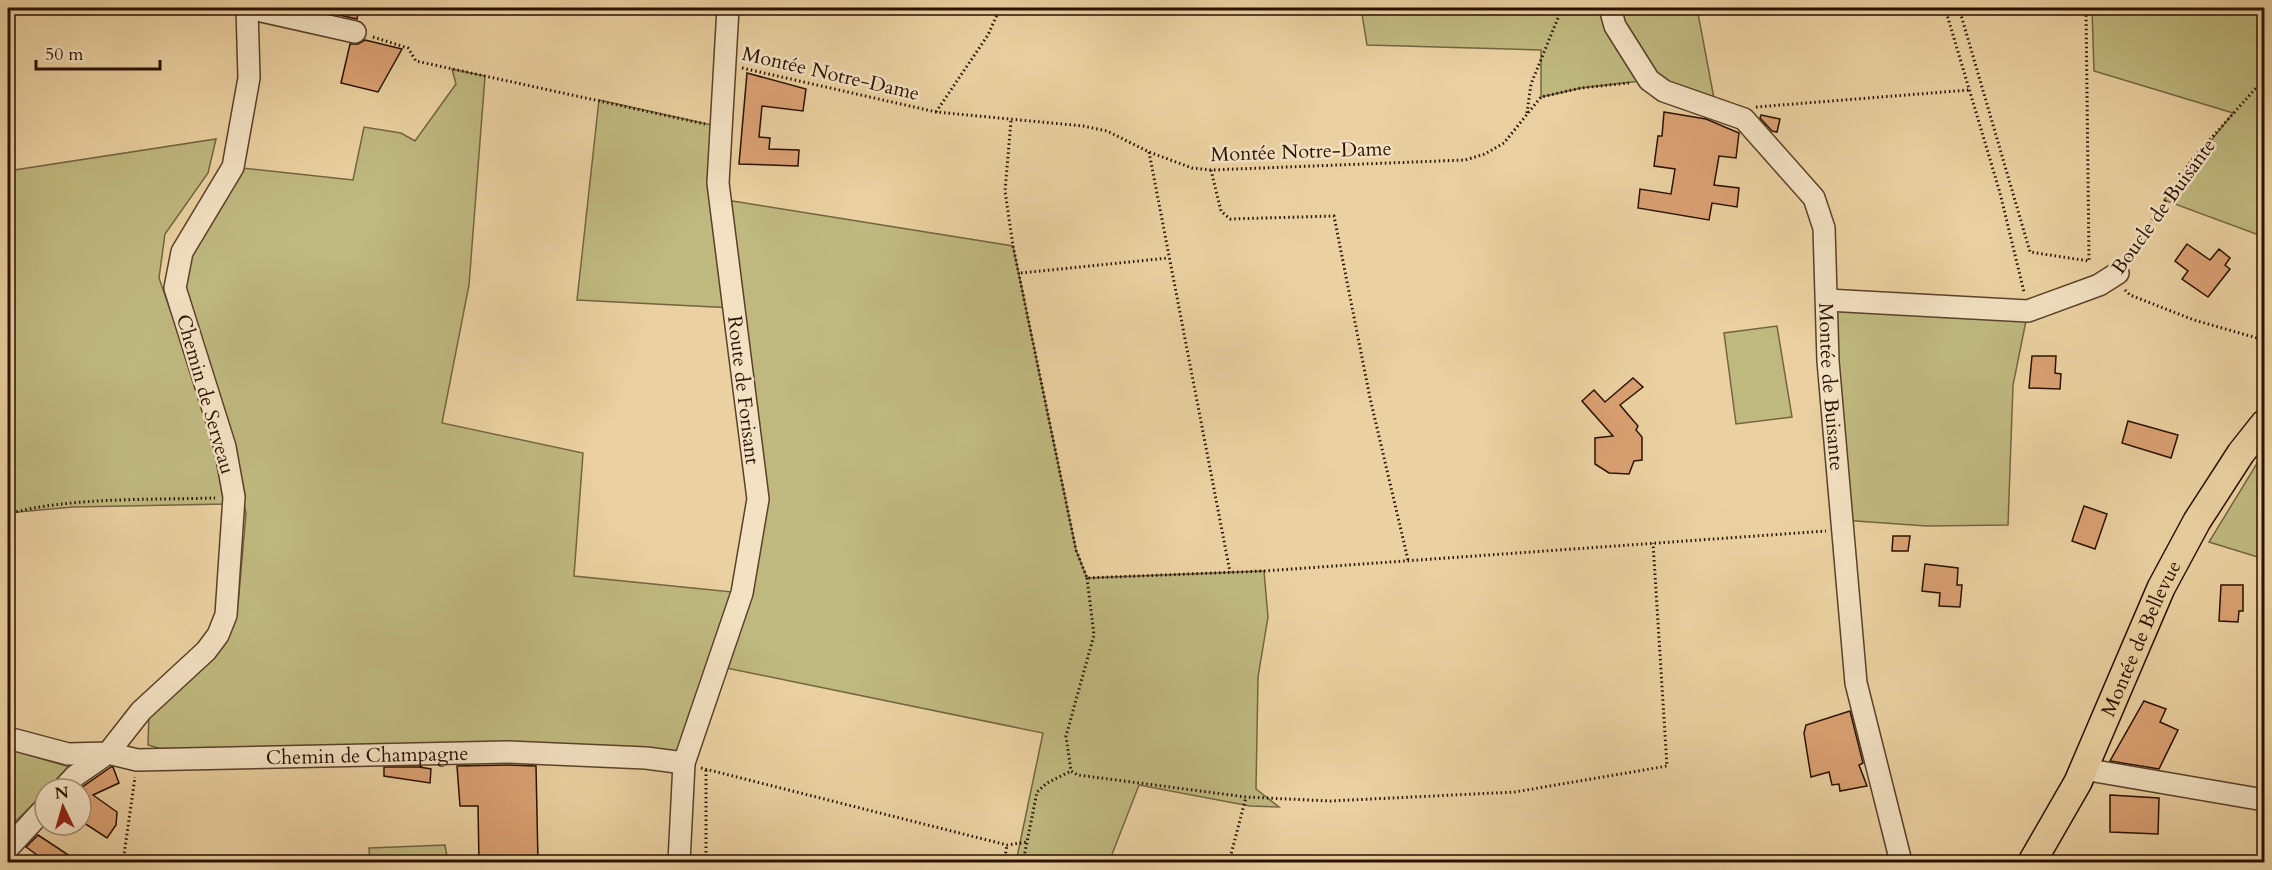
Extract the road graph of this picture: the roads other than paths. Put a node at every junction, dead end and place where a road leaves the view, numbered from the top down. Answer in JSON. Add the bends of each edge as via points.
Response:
{"nodes":[{"id":1,"x":247,"y":8,"type":"edge"},
{"id":2,"x":728,"y":8,"type":"edge"},
{"id":3,"x":1610,"y":8,"type":"edge"},
{"id":4,"x":355,"y":32,"type":"road end"},
{"id":5,"x":2118,"y":273,"type":"road end"},
{"id":6,"x":1827,"y":300,"type":"junction"},
{"id":7,"x":2265,"y":424,"type":"edge"},
{"id":8,"x":8,"y":738,"type":"edge"},
{"id":9,"x":108,"y":753,"type":"junction"},
{"id":10,"x":684,"y":763,"type":"junction"},
{"id":11,"x":2083,"y":769,"type":"junction"},
{"id":12,"x":74,"y":777,"type":"edge"},
{"id":13,"x":2265,"y":800,"type":"edge"},
{"id":14,"x":33,"y":821,"type":"edge"},
{"id":15,"x":8,"y":848,"type":"edge"},
{"id":16,"x":679,"y":862,"type":"edge"},
{"id":17,"x":1901,"y":862,"type":"edge"},
{"id":18,"x":2032,"y":862,"type":"edge"}],
"edges":[{"from":1,"to":4,"type":"street"},
{"from":1,"to":9,"type":"street","name":"Chemin de Serveau","via":[[249,78],[233,167],[182,252],[175,288],[225,447],[234,497],[226,615],[206,651],[141,711]]},
{"from":2,"to":10,"type":"street","name":"Route de Forisant","via":[[718,183],[758,499],[742,593]]},
{"from":3,"to":6,"type":"street","name":"Montée de Buisante","via":[[1616,26],[1649,80],[1664,91],[1744,119],[1814,198],[1824,228]]},
{"from":5,"to":6,"type":"street","name":"Boucle de Buisante","via":[[2099,285],[2028,311]]},
{"from":6,"to":17,"type":"street","name":"Montée de Buisante","via":[[1828,361],[1856,683]]},
{"from":7,"to":11,"type":"main road","name":"Montée de Bellevue","via":[[2241,453],[2197,521],[2166,579]]},
{"from":8,"to":9,"type":"street","name":"Chemin de Champagne","via":[[68,754]]},
{"from":9,"to":10,"type":"street","name":"Chemin de Champagne","via":[[137,760],[508,752]]},
{"from":9,"to":12,"type":"street"},
{"from":10,"to":16,"type":"street","name":"Route de Forisant"},
{"from":11,"to":13,"type":"street"},
{"from":11,"to":18,"type":"main road","name":"Montée de Bellevue"},
{"from":14,"to":15,"type":"street"}]}
